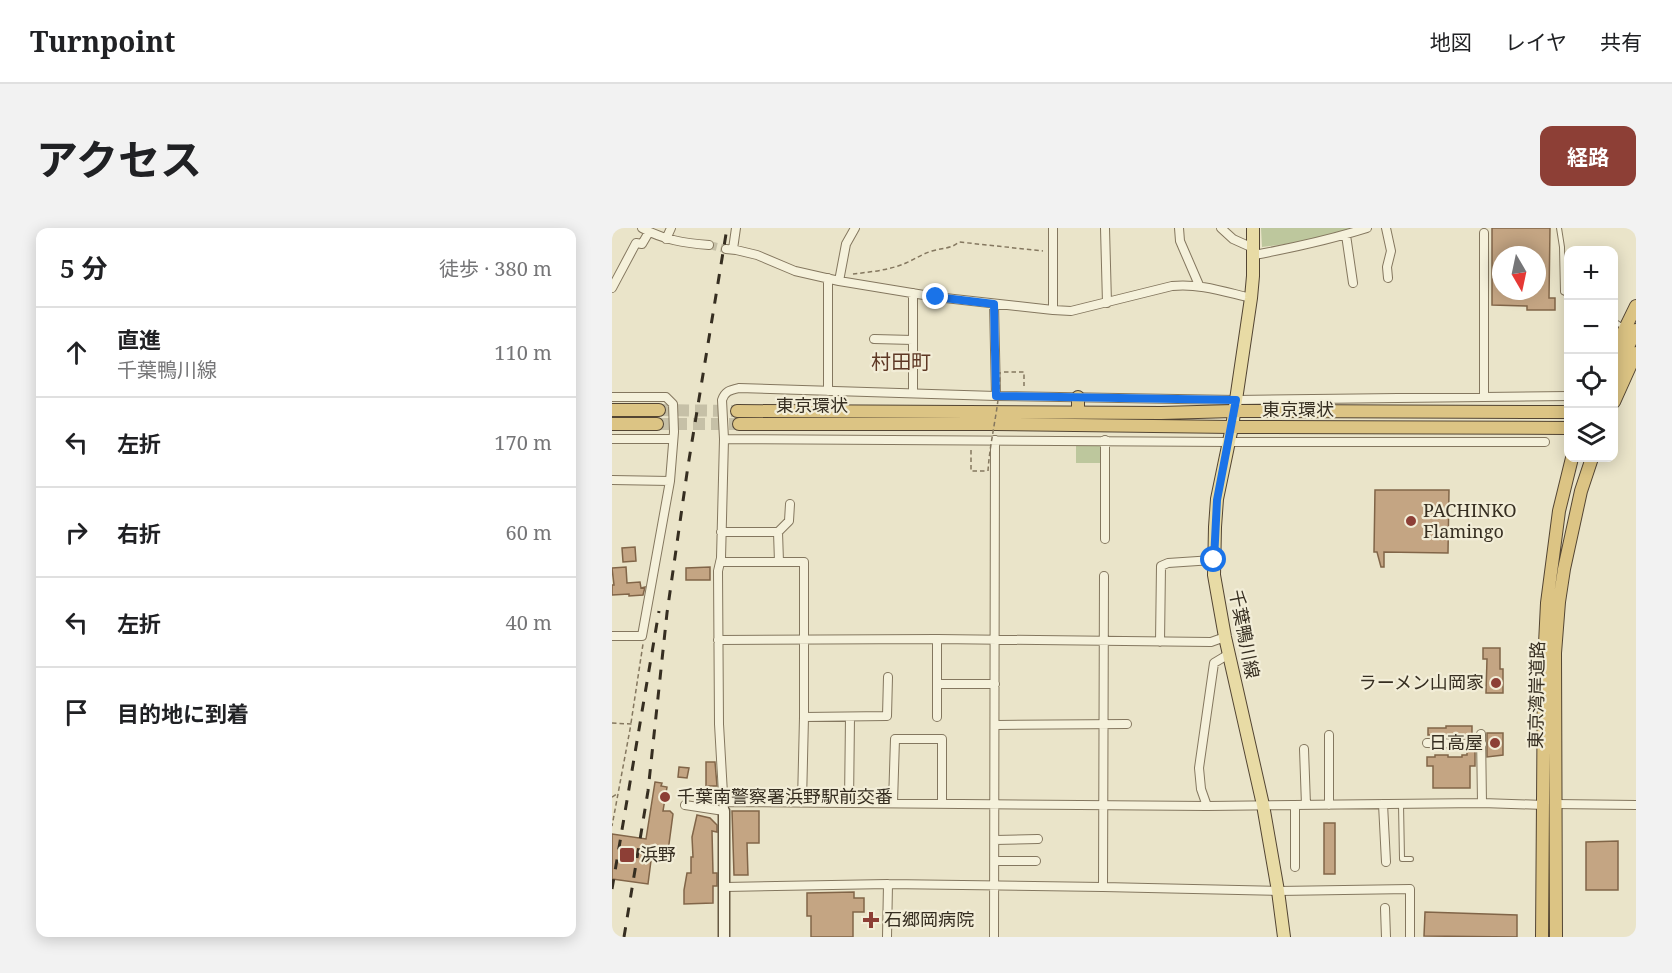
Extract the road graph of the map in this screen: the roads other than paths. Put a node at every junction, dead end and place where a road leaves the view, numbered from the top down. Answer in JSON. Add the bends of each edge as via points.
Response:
{"nodes":[{"id":1,"x":671,"y":228,"type":"edge"},
{"id":2,"x":736,"y":228,"type":"edge"},
{"id":3,"x":855,"y":228,"type":"edge"},
{"id":4,"x":1053,"y":228,"type":"edge"},
{"id":5,"x":1105,"y":228,"type":"edge"},
{"id":6,"x":1178,"y":228,"type":"edge"},
{"id":7,"x":1221,"y":228,"type":"edge"},
{"id":8,"x":1253,"y":228,"type":"edge"},
{"id":9,"x":1367,"y":228,"type":"edge"},
{"id":10,"x":1386,"y":228,"type":"edge"},
{"id":11,"x":1559,"y":228,"type":"edge"},
{"id":12,"x":646,"y":230,"type":"edge"},
{"id":13,"x":1484,"y":233,"type":"dead end"},
{"id":14,"x":1346,"y":235,"type":"junction"},
{"id":15,"x":666,"y":239,"type":"junction"},
{"id":16,"x":709,"y":245,"type":"tunnel mouth"},
{"id":17,"x":1253,"y":251,"type":"junction"},
{"id":18,"x":828,"y":278,"type":"junction"},
{"id":19,"x":1388,"y":278,"type":"dead end"},
{"id":20,"x":840,"y":281,"type":"junction"},
{"id":21,"x":1353,"y":283,"type":"dead end"},
{"id":22,"x":1198,"y":285,"type":"junction"},
{"id":23,"x":612,"y":288,"type":"edge"},
{"id":24,"x":1564,"y":292,"type":"edge"},
{"id":25,"x":913,"y":293,"type":"junction"},
{"id":26,"x":1251,"y":298,"type":"junction"},
{"id":27,"x":1107,"y":303,"type":"junction"},
{"id":28,"x":994,"y":304,"type":"junction"},
{"id":29,"x":1636,"y":306,"type":"edge"},
{"id":30,"x":1053,"y":310,"type":"junction"},
{"id":31,"x":1625,"y":326,"type":"edge"},
{"id":32,"x":874,"y":339,"type":"dead end"},
{"id":33,"x":913,"y":340,"type":"junction"},
{"id":34,"x":1618,"y":342,"type":"edge"},
{"id":35,"x":1636,"y":353,"type":"edge"},
{"id":36,"x":1618,"y":358,"type":"edge"},
{"id":37,"x":828,"y":390,"type":"junction"},
{"id":38,"x":913,"y":393,"type":"junction"},
{"id":39,"x":1618,"y":393,"type":"edge"},
{"id":40,"x":996,"y":396,"type":"junction"},
{"id":41,"x":1484,"y":396,"type":"junction"},
{"id":42,"x":1564,"y":396,"type":"edge"},
{"id":43,"x":612,"y":397,"type":"edge"},
{"id":44,"x":1078,"y":397,"type":"junction"},
{"id":45,"x":1235,"y":405,"type":"junction"},
{"id":46,"x":612,"y":410,"type":"edge"},
{"id":47,"x":659,"y":410,"type":"tunnel mouth"},
{"id":48,"x":737,"y":411,"type":"tunnel mouth"},
{"id":49,"x":1564,"y":411,"type":"edge"},
{"id":50,"x":1078,"y":412,"type":"junction"},
{"id":51,"x":1446,"y":412,"type":"junction"},
{"id":52,"x":1564,"y":419,"type":"edge"},
{"id":53,"x":612,"y":424,"type":"edge"},
{"id":54,"x":657,"y":424,"type":"tunnel mouth"},
{"id":55,"x":739,"y":424,"type":"tunnel mouth"},
{"id":56,"x":1232,"y":427,"type":"junction"},
{"id":57,"x":1564,"y":428,"type":"edge"},
{"id":58,"x":612,"y":439,"type":"edge"},
{"id":59,"x":673,"y":439,"type":"junction"},
{"id":60,"x":724,"y":439,"type":"junction"},
{"id":61,"x":995,"y":440,"type":"junction"},
{"id":62,"x":1106,"y":440,"type":"junction"},
{"id":63,"x":1229,"y":442,"type":"junction"},
{"id":64,"x":1545,"y":442,"type":"dead end"},
{"id":65,"x":1571,"y":462,"type":"edge"},
{"id":66,"x":1591,"y":462,"type":"edge"},
{"id":67,"x":612,"y":480,"type":"edge"},
{"id":68,"x":670,"y":481,"type":"junction"},
{"id":69,"x":790,"y":504,"type":"dead end"},
{"id":70,"x":721,"y":532,"type":"junction"},
{"id":71,"x":778,"y":532,"type":"junction"},
{"id":72,"x":1105,"y":539,"type":"dead end"},
{"id":73,"x":1214,"y":560,"type":"junction"},
{"id":74,"x":720,"y":562,"type":"junction"},
{"id":75,"x":779,"y":562,"type":"junction"},
{"id":76,"x":1104,"y":576,"type":"dead end"},
{"id":77,"x":612,"y":636,"type":"edge"},
{"id":78,"x":1225,"y":637,"type":"junction"},
{"id":79,"x":937,"y":639,"type":"junction"},
{"id":80,"x":718,"y":640,"type":"junction"},
{"id":81,"x":805,"y":640,"type":"junction"},
{"id":82,"x":995,"y":640,"type":"junction"},
{"id":83,"x":1103,"y":642,"type":"junction"},
{"id":84,"x":1160,"y":642,"type":"junction"},
{"id":85,"x":1229,"y":654,"type":"junction"},
{"id":86,"x":888,"y":677,"type":"dead end"},
{"id":87,"x":938,"y":684,"type":"junction"},
{"id":88,"x":995,"y":684,"type":"junction"},
{"id":89,"x":804,"y":717,"type":"junction"},
{"id":90,"x":850,"y":717,"type":"junction"},
{"id":91,"x":938,"y":717,"type":"dead end"},
{"id":92,"x":1127,"y":724,"type":"dead end"},
{"id":93,"x":996,"y":725,"type":"junction"},
{"id":94,"x":1102,"y":725,"type":"junction"},
{"id":95,"x":1481,"y":734,"type":"dead end"},
{"id":96,"x":1329,"y":735,"type":"dead end"},
{"id":97,"x":1428,"y":743,"type":"dead end"},
{"id":98,"x":1482,"y":744,"type":"junction"},
{"id":99,"x":1304,"y":749,"type":"dead end"},
{"id":100,"x":802,"y":802,"type":"junction"},
{"id":101,"x":849,"y":803,"type":"junction"},
{"id":102,"x":893,"y":803,"type":"junction"},
{"id":103,"x":1482,"y":803,"type":"junction"},
{"id":104,"x":942,"y":804,"type":"junction"},
{"id":105,"x":995,"y":804,"type":"junction"},
{"id":106,"x":1383,"y":804,"type":"junction"},
{"id":107,"x":1401,"y":804,"type":"junction"},
{"id":108,"x":685,"y":805,"type":"dead end"},
{"id":109,"x":1103,"y":805,"type":"junction"},
{"id":110,"x":1263,"y":805,"type":"junction"},
{"id":111,"x":1295,"y":805,"type":"junction"},
{"id":112,"x":1305,"y":805,"type":"junction"},
{"id":113,"x":1329,"y":805,"type":"junction"},
{"id":114,"x":1549,"y":805,"type":"junction"},
{"id":115,"x":1636,"y":805,"type":"edge"},
{"id":116,"x":1207,"y":806,"type":"junction"},
{"id":117,"x":724,"y":807,"type":"junction"},
{"id":118,"x":1038,"y":839,"type":"dead end"},
{"id":119,"x":995,"y":840,"type":"junction"},
{"id":120,"x":1411,"y":859,"type":"dead end"},
{"id":121,"x":995,"y":861,"type":"junction"},
{"id":122,"x":1036,"y":861,"type":"dead end"},
{"id":123,"x":1386,"y":862,"type":"dead end"},
{"id":124,"x":1295,"y":867,"type":"dead end"},
{"id":125,"x":888,"y":884,"type":"junction"},
{"id":126,"x":995,"y":886,"type":"junction"},
{"id":127,"x":725,"y":887,"type":"junction"},
{"id":128,"x":1103,"y":887,"type":"junction"},
{"id":129,"x":1278,"y":891,"type":"junction"},
{"id":130,"x":1385,"y":908,"type":"dead end"},
{"id":131,"x":724,"y":937,"type":"edge"},
{"id":132,"x":887,"y":937,"type":"edge"},
{"id":133,"x":994,"y":937,"type":"edge"},
{"id":134,"x":1284,"y":937,"type":"edge"},
{"id":135,"x":1386,"y":937,"type":"edge"},
{"id":136,"x":1410,"y":937,"type":"edge"},
{"id":137,"x":1542,"y":937,"type":"edge"},
{"id":138,"x":1556,"y":937,"type":"edge"}],
"edges":[{"from":1,"to":15,"type":"street"},
{"from":2,"to":18,"type":"street","via":[[730,249]]},
{"from":3,"to":20,"type":"street","via":[[846,244]]},
{"from":4,"to":30,"type":"street"},
{"from":5,"to":27,"type":"street"},
{"from":6,"to":22,"type":"street","via":[[1179,241]]},
{"from":7,"to":17,"type":"street"},
{"from":8,"to":17,"type":"main road","name":"千葉鴨川線"},
{"from":9,"to":14,"type":"street"},
{"from":10,"to":19,"type":"street","via":[[1391,251]]},
{"from":11,"to":24,"type":"lane"},
{"from":12,"to":15,"type":"street"},
{"from":12,"to":23,"type":"street","via":[[642,244],[636,243]]},
{"from":13,"to":41,"type":"street"},
{"from":14,"to":17,"type":"street","via":[[1304,246]]},
{"from":14,"to":21,"type":"street"},
{"from":15,"to":16,"type":"street"},
{"from":17,"to":26,"type":"main road","name":"千葉鴨川線"},
{"from":18,"to":20,"type":"street"},
{"from":18,"to":37,"type":"street"},
{"from":20,"to":25,"type":"street"},
{"from":22,"to":26,"type":"street"},
{"from":22,"to":27,"type":"street","via":[[1172,286]]},
{"from":25,"to":28,"type":"street"},
{"from":25,"to":33,"type":"street"},
{"from":26,"to":45,"type":"main road","name":"千葉鴨川線"},
{"from":27,"to":30,"type":"street","via":[[1071,311]]},
{"from":28,"to":30,"type":"street"},
{"from":28,"to":40,"type":"street"},
{"from":29,"to":31,"type":"highway"},
{"from":31,"to":34,"type":"highway"},
{"from":31,"to":36,"type":"highway"},
{"from":32,"to":33,"type":"street"},
{"from":33,"to":38,"type":"street"},
{"from":35,"to":39,"type":"highway"},
{"from":37,"to":38,"type":"street"},
{"from":37,"to":60,"type":"street","via":[[730,390],[722,400]]},
{"from":38,"to":40,"type":"street"},
{"from":40,"to":44,"type":"street"},
{"from":41,"to":42,"type":"street"},
{"from":41,"to":45,"type":"street","via":[[1267,400]]},
{"from":43,"to":59,"type":"street","via":[[666,397],[674,404]]},
{"from":44,"to":45,"type":"street"},
{"from":44,"to":50,"type":"highway"},
{"from":45,"to":50,"type":"highway","name":"東京環状","via":[[1161,413]]},
{"from":45,"to":51,"type":"highway","name":"東京環状"},
{"from":45,"to":56,"type":"main road","name":"千葉鴨川線"},
{"from":46,"to":47,"type":"highway"},
{"from":48,"to":50,"type":"highway","name":"東京環状"},
{"from":49,"to":51,"type":"highway","name":"東京環状"},
{"from":51,"to":52,"type":"highway","name":"東京環状","via":[[1498,419]]},
{"from":53,"to":54,"type":"highway"},
{"from":55,"to":56,"type":"highway","name":"東京環状"},
{"from":56,"to":57,"type":"highway","name":"東京環状"},
{"from":56,"to":63,"type":"main road","name":"千葉鴨川線"},
{"from":58,"to":59,"type":"street"},
{"from":59,"to":68,"type":"street"},
{"from":60,"to":61,"type":"street"},
{"from":60,"to":70,"type":"street"},
{"from":61,"to":62,"type":"street"},
{"from":61,"to":82,"type":"street"},
{"from":62,"to":63,"type":"street"},
{"from":62,"to":72,"type":"street"},
{"from":63,"to":64,"type":"street"},
{"from":63,"to":73,"type":"main road","name":"千葉鴨川線","via":[[1217,500]]},
{"from":65,"to":114,"type":"highway","name":"東京湾岸道路","via":[[1559,511],[1547,603],[1544,664]]},
{"from":66,"to":114,"type":"highway","name":"東京湾岸道路","via":[[1571,533],[1559,602]]},
{"from":67,"to":68,"type":"street"},
{"from":68,"to":77,"type":"street","via":[[642,636]]},
{"from":69,"to":71,"type":"street","via":[[789,521]]},
{"from":70,"to":71,"type":"street"},
{"from":70,"to":74,"type":"street"},
{"from":71,"to":75,"type":"street"},
{"from":73,"to":78,"type":"main road","name":"千葉鴨川線"},
{"from":73,"to":84,"type":"street","via":[[1168,562],[1161,566]]},
{"from":74,"to":75,"type":"street"},
{"from":74,"to":80,"type":"street"},
{"from":75,"to":81,"type":"street","via":[[804,562]]},
{"from":76,"to":83,"type":"street"},
{"from":78,"to":84,"type":"street","via":[[1211,642]]},
{"from":78,"to":85,"type":"main road","name":"千葉鴨川線"},
{"from":79,"to":81,"type":"street"},
{"from":79,"to":82,"type":"street"},
{"from":79,"to":87,"type":"street"},
{"from":80,"to":81,"type":"street"},
{"from":80,"to":117,"type":"street","via":[[718,724]]},
{"from":81,"to":89,"type":"street"},
{"from":82,"to":83,"type":"street"},
{"from":82,"to":88,"type":"street"},
{"from":83,"to":84,"type":"street"},
{"from":83,"to":94,"type":"street"},
{"from":85,"to":110,"type":"main road","name":"千葉鴨川線"},
{"from":85,"to":116,"type":"street","via":[[1214,663],[1199,768]]},
{"from":86,"to":90,"type":"street","via":[[887,716]]},
{"from":87,"to":88,"type":"street"},
{"from":87,"to":91,"type":"street"},
{"from":88,"to":93,"type":"street"},
{"from":89,"to":90,"type":"street"},
{"from":89,"to":100,"type":"street"},
{"from":90,"to":101,"type":"street"},
{"from":92,"to":94,"type":"street"},
{"from":93,"to":94,"type":"street"},
{"from":93,"to":105,"type":"street"},
{"from":94,"to":109,"type":"street"},
{"from":95,"to":98,"type":"street"},
{"from":96,"to":113,"type":"street"},
{"from":97,"to":98,"type":"street"},
{"from":98,"to":103,"type":"street"},
{"from":99,"to":112,"type":"street"},
{"from":100,"to":101,"type":"street"},
{"from":100,"to":117,"type":"street"},
{"from":101,"to":102,"type":"street"},
{"from":102,"to":104,"type":"street"},
{"from":102,"to":104,"type":"street","via":[[895,739],[942,739]]},
{"from":103,"to":107,"type":"street"},
{"from":103,"to":114,"type":"street"},
{"from":104,"to":105,"type":"street"},
{"from":105,"to":109,"type":"street"},
{"from":105,"to":119,"type":"street"},
{"from":106,"to":107,"type":"street"},
{"from":106,"to":113,"type":"street"},
{"from":106,"to":123,"type":"street"},
{"from":107,"to":120,"type":"lane","via":[[1402,859]]},
{"from":108,"to":117,"type":"street"},
{"from":109,"to":116,"type":"street"},
{"from":109,"to":128,"type":"street"},
{"from":110,"to":111,"type":"street"},
{"from":110,"to":116,"type":"street"},
{"from":110,"to":129,"type":"main road","name":"千葉鴨川線"},
{"from":111,"to":112,"type":"street"},
{"from":111,"to":124,"type":"street"},
{"from":112,"to":113,"type":"street"},
{"from":114,"to":115,"type":"street"},
{"from":114,"to":137,"type":"highway","name":"東京湾岸道路"},
{"from":114,"to":138,"type":"highway","name":"東京湾岸道路"},
{"from":117,"to":127,"type":"main road"},
{"from":118,"to":119,"type":"street"},
{"from":119,"to":121,"type":"street"},
{"from":121,"to":122,"type":"street"},
{"from":121,"to":126,"type":"street"},
{"from":125,"to":126,"type":"street"},
{"from":125,"to":127,"type":"street"},
{"from":125,"to":132,"type":"street"},
{"from":126,"to":128,"type":"street"},
{"from":126,"to":133,"type":"street"},
{"from":127,"to":131,"type":"main road"},
{"from":128,"to":129,"type":"street"},
{"from":129,"to":134,"type":"main road","name":"千葉鴨川線"},
{"from":129,"to":136,"type":"street","via":[[1410,889]]},
{"from":130,"to":135,"type":"street"}]}
